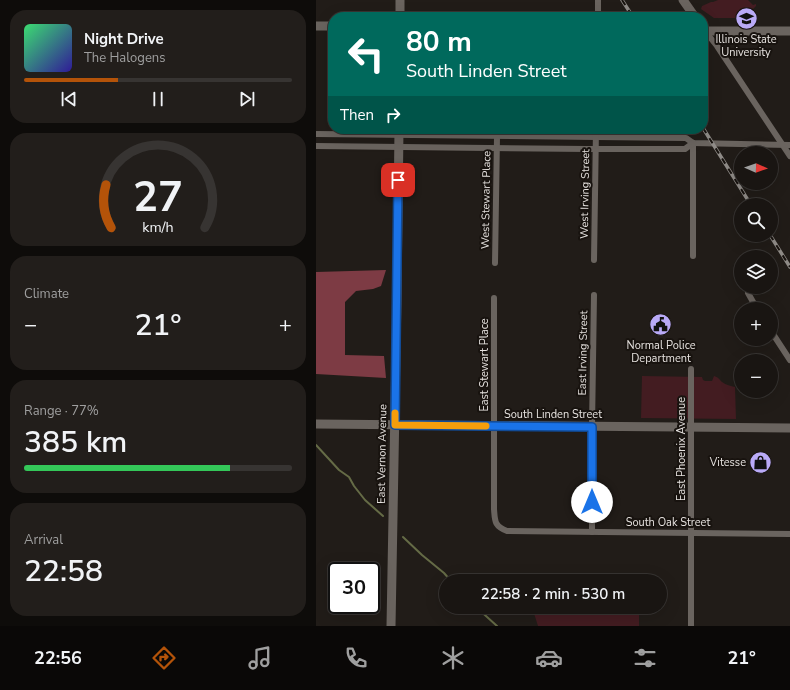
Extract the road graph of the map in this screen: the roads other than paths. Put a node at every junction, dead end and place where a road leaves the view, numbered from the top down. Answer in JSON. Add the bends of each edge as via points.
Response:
{"nodes":[{"id":1,"x":400,"y":0,"type":"edge"},
{"id":2,"x":598,"y":0,"type":"edge"},
{"id":3,"x":682,"y":0,"type":"edge"},
{"id":4,"x":400,"y":12,"type":"edge"},
{"id":5,"x":598,"y":12,"type":"edge"},
{"id":6,"x":691,"y":12,"type":"edge"},
{"id":7,"x":316,"y":26,"type":"edge"},
{"id":8,"x":328,"y":26,"type":"edge"},
{"id":9,"x":708,"y":30,"type":"edge"},
{"id":10,"x":790,"y":31,"type":"edge"},
{"id":11,"x":708,"y":35,"type":"edge"},
{"id":12,"x":316,"y":134,"type":"edge"},
{"id":13,"x":328,"y":134,"type":"edge"},
{"id":14,"x":399,"y":134,"type":"edge"},
{"id":15,"x":438,"y":134,"type":"edge"},
{"id":16,"x":497,"y":137,"type":"junction"},
{"id":17,"x":596,"y":137,"type":"junction"},
{"id":18,"x":693,"y":143,"type":"junction"},
{"id":19,"x":783,"y":145,"type":"junction"},
{"id":20,"x":790,"y":145,"type":"edge"},
{"id":21,"x":316,"y":146,"type":"edge"},
{"id":22,"x":398,"y":147,"type":"junction"},
{"id":23,"x":497,"y":148,"type":"junction"},
{"id":24,"x":596,"y":149,"type":"junction"},
{"id":25,"x":790,"y":156,"type":"edge"},
{"id":26,"x":694,"y":256,"type":"dead end"},
{"id":27,"x":594,"y":260,"type":"dead end"},
{"id":28,"x":495,"y":263,"type":"dead end"},
{"id":29,"x":594,"y":295,"type":"dead end"},
{"id":30,"x":494,"y":298,"type":"dead end"},
{"id":31,"x":778,"y":342,"type":"edge"},
{"id":32,"x":790,"y":360,"type":"edge"},
{"id":33,"x":691,"y":369,"type":"dead end"},
{"id":34,"x":316,"y":424,"type":"edge"},
{"id":35,"x":395,"y":425,"type":"junction"},
{"id":36,"x":494,"y":426,"type":"junction"},
{"id":37,"x":592,"y":427,"type":"junction"},
{"id":38,"x":691,"y":428,"type":"junction"},
{"id":39,"x":790,"y":428,"type":"edge"},
{"id":40,"x":498,"y":527,"type":"joint"},
{"id":41,"x":592,"y":532,"type":"junction"},
{"id":42,"x":691,"y":533,"type":"junction"},
{"id":43,"x":790,"y":534,"type":"edge"},
{"id":44,"x":391,"y":626,"type":"edge"},
{"id":45,"x":691,"y":626,"type":"edge"}],
"edges":[{"from":1,"to":4,"type":"main road"},
{"from":2,"to":5,"type":"street"},
{"from":3,"to":6,"type":"main road"},
{"from":7,"to":8,"type":"main road"},
{"from":9,"to":10,"type":"main road"},
{"from":11,"to":19,"type":"street"},
{"from":12,"to":13,"type":"street"},
{"from":14,"to":22,"type":"main road","name":"East Vernon Avenue"},
{"from":15,"to":16,"type":"street"},
{"from":16,"to":17,"type":"street"},
{"from":16,"to":23,"type":"street","name":"West Stewart Place"},
{"from":17,"to":18,"type":"street","via":[[686,138]]},
{"from":17,"to":24,"type":"street","name":"West Irving Street"},
{"from":18,"to":19,"type":"street"},
{"from":18,"to":24,"type":"street","via":[[685,149]]},
{"from":18,"to":26,"type":"street"},
{"from":19,"to":20,"type":"street"},
{"from":19,"to":25,"type":"street"},
{"from":21,"to":22,"type":"street"},
{"from":22,"to":23,"type":"street"},
{"from":22,"to":35,"type":"main road","name":"East Vernon Avenue"},
{"from":23,"to":24,"type":"street"},
{"from":23,"to":28,"type":"street","name":"West Stewart Place"},
{"from":24,"to":27,"type":"street","name":"West Irving Street"},
{"from":29,"to":37,"type":"street","name":"East Irving Street"},
{"from":30,"to":36,"type":"street","name":"East Stewart Place"},
{"from":31,"to":32,"type":"street"},
{"from":33,"to":38,"type":"street","name":"East Phoenix Avenue"},
{"from":34,"to":35,"type":"main road","name":"South Linden Street"},
{"from":35,"to":36,"type":"main road","name":"South Linden Street"},
{"from":35,"to":44,"type":"main road","name":"East Vernon Avenue"},
{"from":36,"to":37,"type":"main road","name":"South Linden Street"},
{"from":36,"to":40,"type":"street","name":"East Stewart Place","via":[[494,508]]},
{"from":37,"to":38,"type":"main road","name":"South Linden Street"},
{"from":37,"to":41,"type":"street","name":"East Irving Street"},
{"from":38,"to":39,"type":"main road","name":"South Linden Street"},
{"from":38,"to":42,"type":"street","name":"East Phoenix Avenue"},
{"from":40,"to":41,"type":"street","name":"South Oak Street","via":[[507,531]]},
{"from":41,"to":42,"type":"street","name":"South Oak Street"},
{"from":42,"to":43,"type":"street","name":"South Oak Street"},
{"from":42,"to":45,"type":"street","name":"East Phoenix Avenue"}]}
